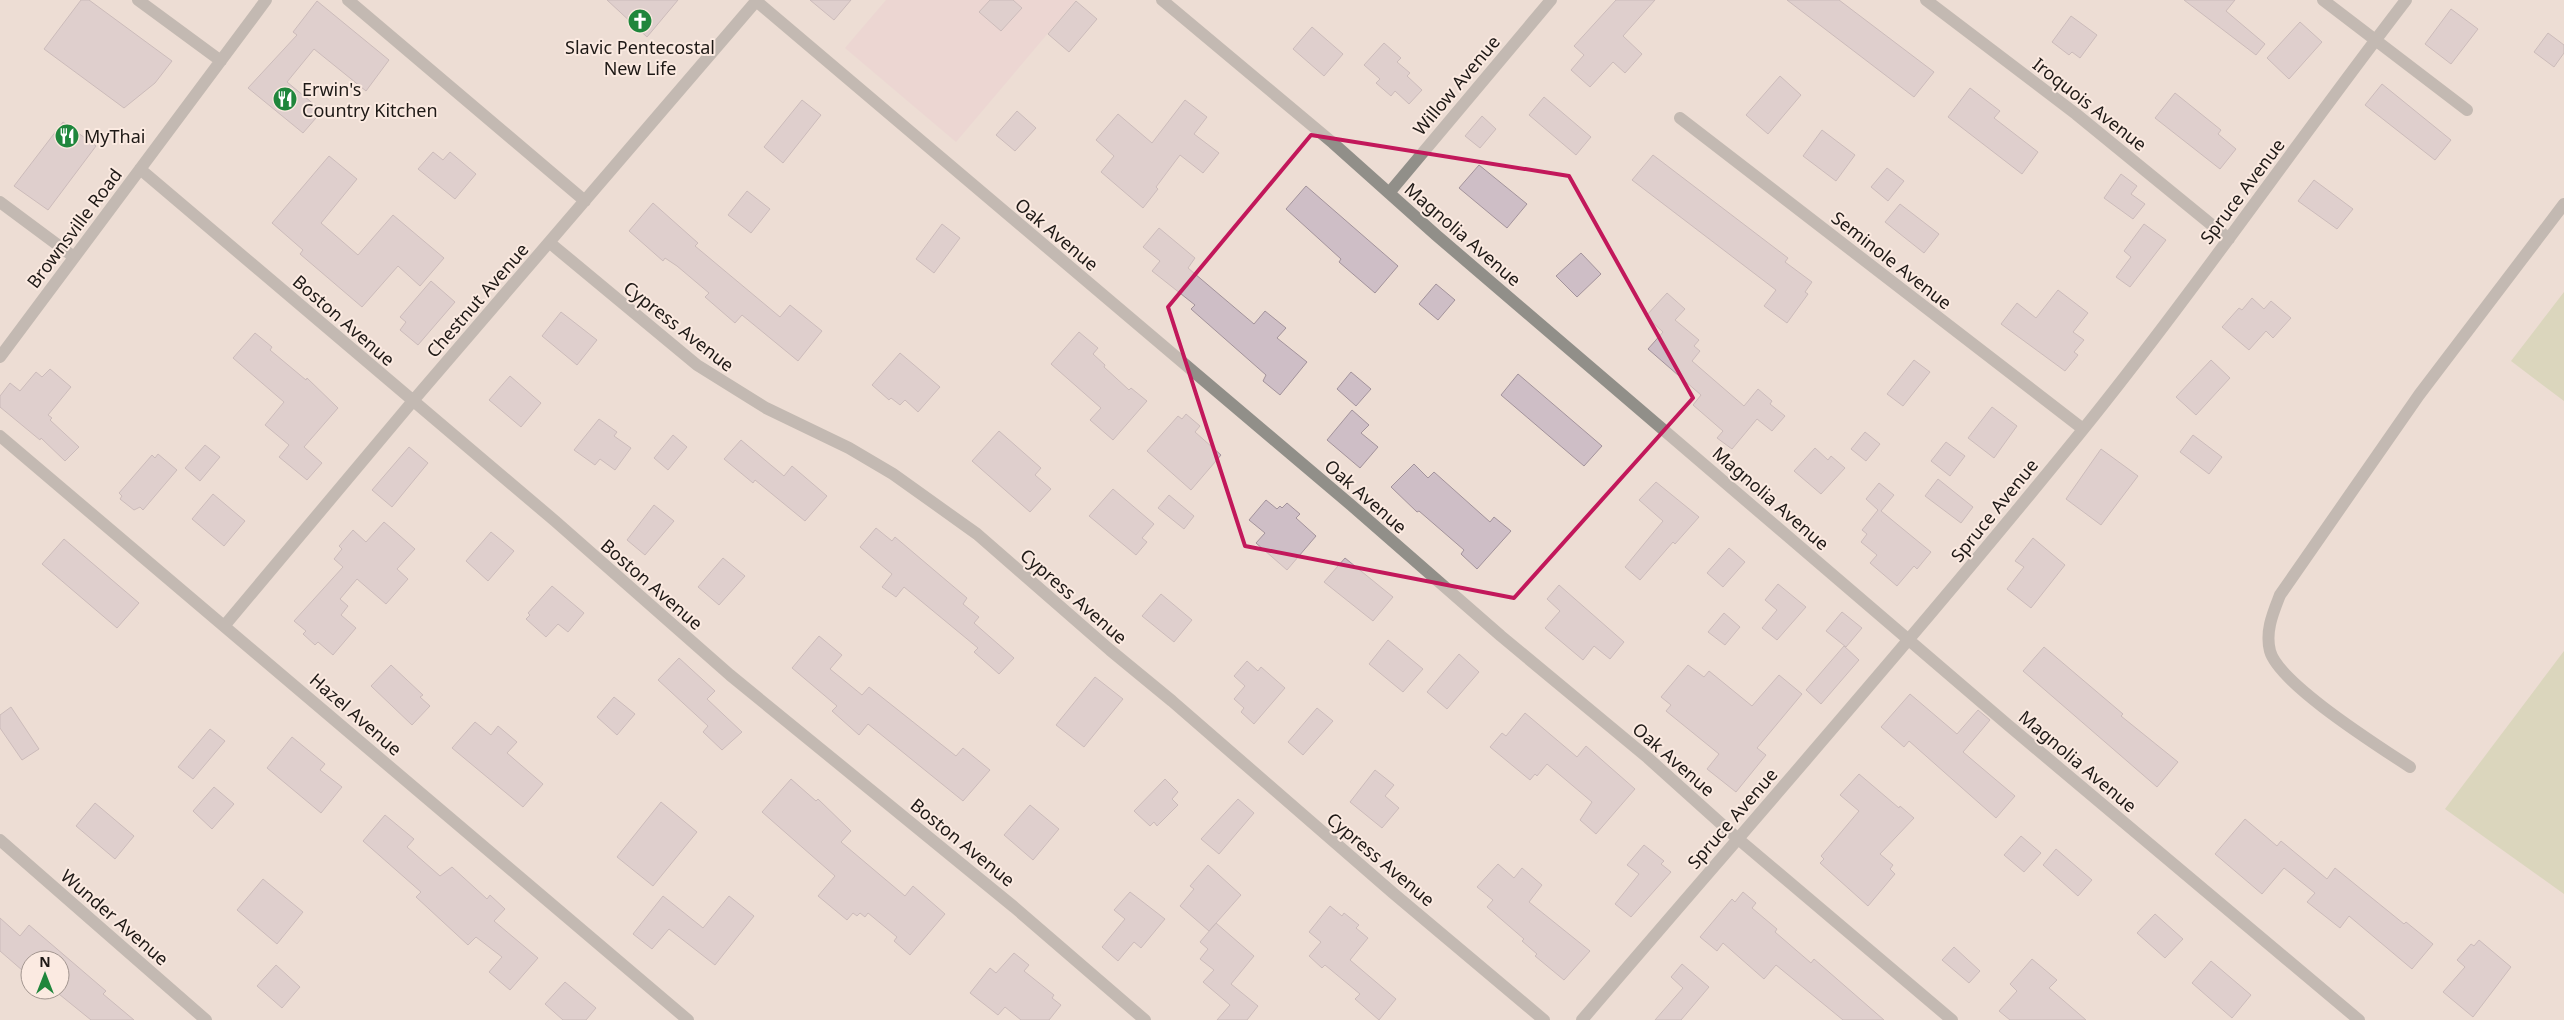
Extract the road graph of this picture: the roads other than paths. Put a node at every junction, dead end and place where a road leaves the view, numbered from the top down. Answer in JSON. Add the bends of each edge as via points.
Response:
{"nodes":[{"id":1,"x":138,"y":0,"type":"edge"},
{"id":2,"x":266,"y":0,"type":"edge"},
{"id":3,"x":348,"y":0,"type":"edge"},
{"id":4,"x":756,"y":0,"type":"edge"},
{"id":5,"x":1162,"y":0,"type":"edge"},
{"id":6,"x":1551,"y":0,"type":"edge"},
{"id":7,"x":1926,"y":0,"type":"edge"},
{"id":8,"x":2323,"y":0,"type":"edge"},
{"id":9,"x":2406,"y":0,"type":"edge"},
{"id":10,"x":2375,"y":40,"type":"junction"},
{"id":11,"x":221,"y":61,"type":"junction"},
{"id":12,"x":2468,"y":110,"type":"dead end"},
{"id":13,"x":1680,"y":118,"type":"dead end"},
{"id":14,"x":140,"y":169,"type":"junction"},
{"id":15,"x":1389,"y":192,"type":"junction"},
{"id":16,"x":585,"y":201,"type":"junction"},
{"id":17,"x":0,"y":202,"type":"edge"},
{"id":18,"x":2564,"y":204,"type":"edge"},
{"id":19,"x":2229,"y":239,"type":"junction"},
{"id":20,"x":550,"y":243,"type":"junction"},
{"id":21,"x":74,"y":257,"type":"junction"},
{"id":22,"x":0,"y":357,"type":"edge"},
{"id":23,"x":412,"y":402,"type":"junction"},
{"id":24,"x":2083,"y":429,"type":"junction"},
{"id":25,"x":0,"y":436,"type":"edge"},
{"id":26,"x":225,"y":625,"type":"junction"},
{"id":27,"x":1910,"y":640,"type":"junction"},
{"id":28,"x":2410,"y":767,"type":"dead end"},
{"id":29,"x":1737,"y":838,"type":"junction"},
{"id":30,"x":0,"y":840,"type":"edge"},
{"id":31,"x":206,"y":1020,"type":"edge"},
{"id":32,"x":688,"y":1020,"type":"edge"},
{"id":33,"x":1145,"y":1020,"type":"edge"},
{"id":34,"x":1544,"y":1020,"type":"edge"},
{"id":35,"x":1582,"y":1020,"type":"edge"},
{"id":36,"x":1952,"y":1020,"type":"edge"},
{"id":37,"x":2359,"y":1020,"type":"edge"}],
"edges":[{"from":1,"to":11,"type":"street"},
{"from":2,"to":11,"type":"street","name":"Brownsville Road"},
{"from":3,"to":16,"type":"street"},
{"from":4,"to":16,"type":"street","name":"Chestnut Avenue"},
{"from":4,"to":29,"type":"street","name":"Oak Avenue","via":[[1351,505],[1486,624],[1648,758]]},
{"from":5,"to":15,"type":"street","name":"Magnolia Avenue"},
{"from":6,"to":15,"type":"street","name":"Willow Avenue"},
{"from":7,"to":19,"type":"street","name":"Iroquois Avenue","via":[[2076,114]]},
{"from":8,"to":10,"type":"street"},
{"from":9,"to":10,"type":"street","name":"Spruce Avenue"},
{"from":10,"to":12,"type":"street"},
{"from":10,"to":19,"type":"street","name":"Spruce Avenue"},
{"from":11,"to":14,"type":"street","name":"Brownsville Road"},
{"from":13,"to":24,"type":"street","name":"Seminole Avenue"},
{"from":14,"to":21,"type":"street","name":"Brownsville Road"},
{"from":14,"to":23,"type":"street","name":"Boston Avenue"},
{"from":15,"to":27,"type":"street","name":"Magnolia Avenue"},
{"from":16,"to":20,"type":"street","name":"Chestnut Avenue"},
{"from":17,"to":21,"type":"street"},
{"from":18,"to":28,"type":"street","via":[[2419,395],[2280,595],[2269,626],[2270,651],[2283,672],[2344,723]]},
{"from":19,"to":24,"type":"street","name":"Spruce Avenue"},
{"from":20,"to":23,"type":"street","name":"Chestnut Avenue"},
{"from":20,"to":34,"type":"street","name":"Cypress Avenue","via":[[697,365],[766,408],[893,474],[977,534]]},
{"from":21,"to":22,"type":"street","name":"Brownsville Road"},
{"from":23,"to":26,"type":"street","name":"Chestnut Avenue"},
{"from":23,"to":33,"type":"street","name":"Boston Avenue","via":[[555,521],[730,675],[1006,900]]},
{"from":24,"to":27,"type":"street","name":"Spruce Avenue"},
{"from":25,"to":26,"type":"street","name":"Hazel Avenue"},
{"from":26,"to":32,"type":"street","name":"Hazel Avenue"},
{"from":27,"to":29,"type":"street","name":"Spruce Avenue"},
{"from":27,"to":37,"type":"street","name":"Magnolia Avenue"},
{"from":29,"to":35,"type":"street","name":"Spruce Avenue"},
{"from":29,"to":36,"type":"street","name":"Oak Avenue"},
{"from":30,"to":31,"type":"street","name":"Wunder Avenue"}]}
